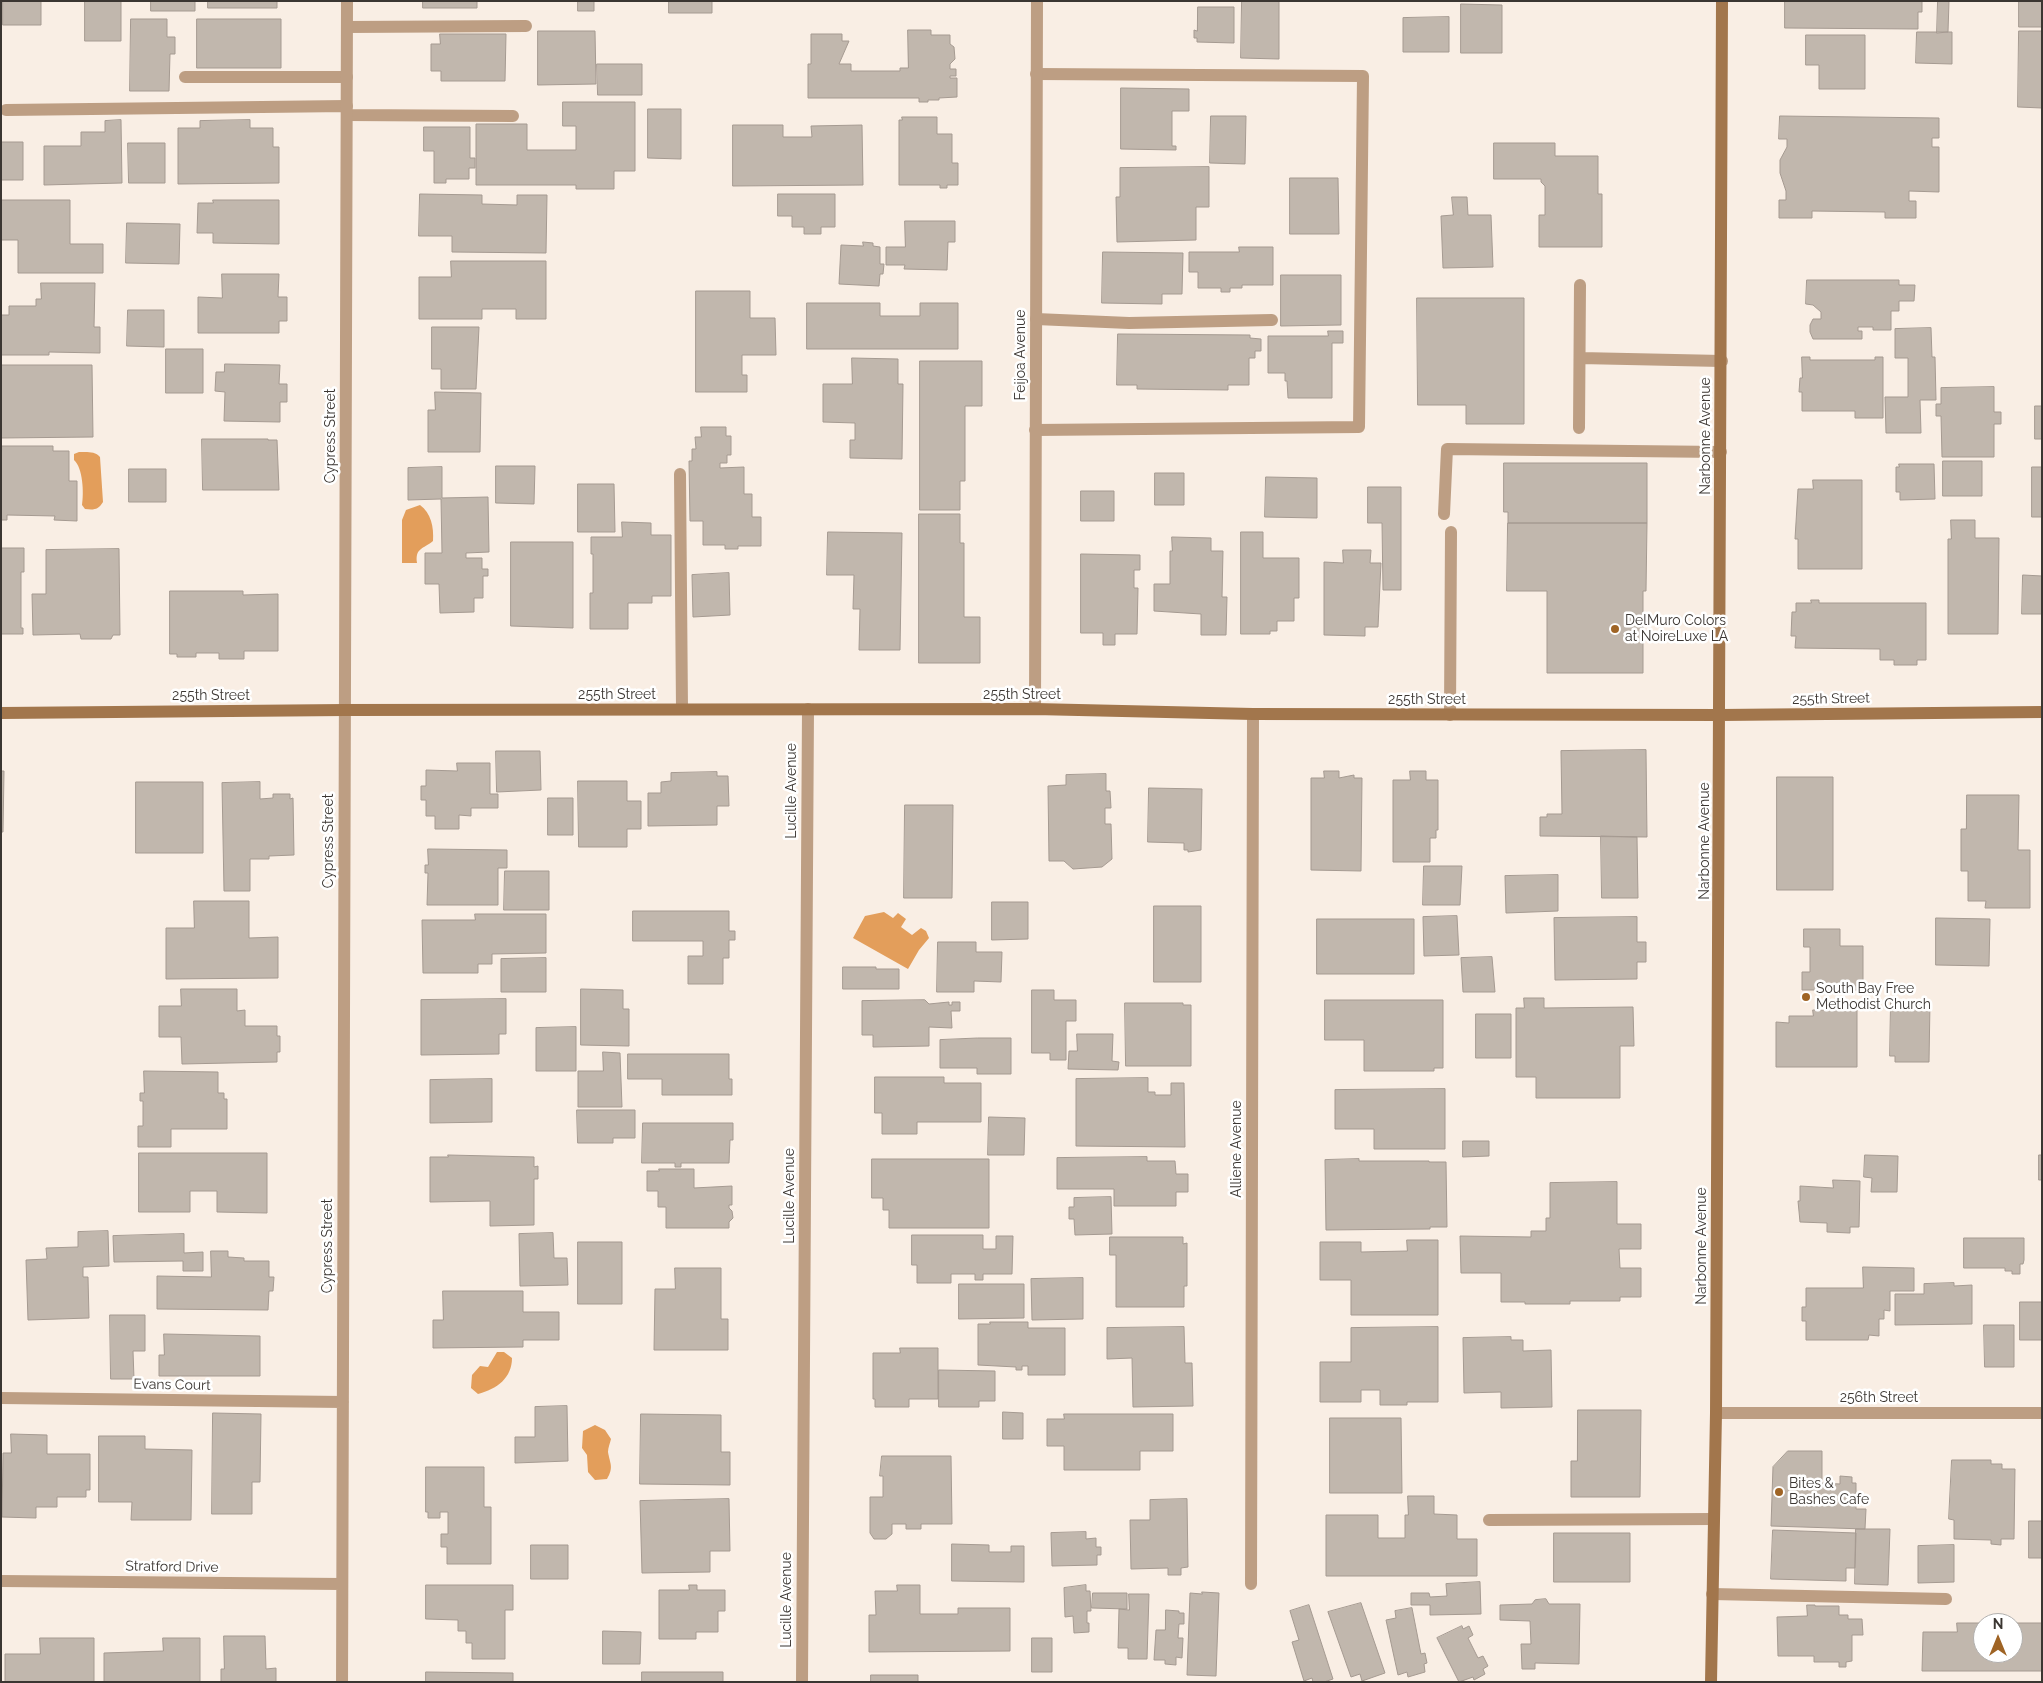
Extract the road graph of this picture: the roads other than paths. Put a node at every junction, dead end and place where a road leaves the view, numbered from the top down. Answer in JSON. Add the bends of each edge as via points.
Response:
{"nodes":[{"id":1,"x":347,"y":1,"type":"edge"},
{"id":2,"x":1037,"y":1,"type":"edge"},
{"id":3,"x":1722,"y":1,"type":"edge"},
{"id":4,"x":526,"y":26,"type":"dead end"},
{"id":5,"x":347,"y":27,"type":"junction"},
{"id":6,"x":1036,"y":74,"type":"junction"},
{"id":7,"x":185,"y":77,"type":"dead end"},
{"id":8,"x":347,"y":77,"type":"junction"},
{"id":9,"x":6,"y":110,"type":"dead end"},
{"id":10,"x":347,"y":111,"type":"junction"},
{"id":11,"x":513,"y":116,"type":"dead end"},
{"id":12,"x":1580,"y":285,"type":"dead end"},
{"id":13,"x":1036,"y":319,"type":"junction"},
{"id":14,"x":1272,"y":320,"type":"dead end"},
{"id":15,"x":1580,"y":358,"type":"junction"},
{"id":16,"x":1722,"y":361,"type":"junction"},
{"id":17,"x":1579,"y":428,"type":"dead end"},
{"id":18,"x":1036,"y":430,"type":"junction"},
{"id":19,"x":1721,"y":452,"type":"junction"},
{"id":20,"x":680,"y":474,"type":"dead end"},
{"id":21,"x":1444,"y":514,"type":"dead end"},
{"id":22,"x":1451,"y":532,"type":"dead end"},
{"id":23,"x":345,"y":710,"type":"junction"},
{"id":24,"x":682,"y":710,"type":"junction"},
{"id":25,"x":808,"y":710,"type":"junction"},
{"id":26,"x":1035,"y":710,"type":"junction"},
{"id":27,"x":2042,"y":712,"type":"edge"},
{"id":28,"x":1,"y":713,"type":"edge"},
{"id":29,"x":1253,"y":714,"type":"junction"},
{"id":30,"x":1450,"y":715,"type":"junction"},
{"id":31,"x":1720,"y":716,"type":"junction"},
{"id":32,"x":1,"y":1398,"type":"edge"},
{"id":33,"x":343,"y":1402,"type":"junction"},
{"id":34,"x":1716,"y":1413,"type":"junction"},
{"id":35,"x":2042,"y":1413,"type":"edge"},
{"id":36,"x":1714,"y":1519,"type":"junction"},
{"id":37,"x":1489,"y":1520,"type":"dead end"},
{"id":38,"x":1,"y":1581,"type":"edge"},
{"id":39,"x":342,"y":1584,"type":"junction"},
{"id":40,"x":1251,"y":1584,"type":"dead end"},
{"id":41,"x":1712,"y":1594,"type":"junction"},
{"id":42,"x":1946,"y":1599,"type":"dead end"},
{"id":43,"x":342,"y":1682,"type":"edge"},
{"id":44,"x":802,"y":1682,"type":"edge"},
{"id":45,"x":1711,"y":1682,"type":"edge"}],
"edges":[{"from":1,"to":5,"type":"street","name":"Cypress Street"},
{"from":2,"to":6,"type":"street","name":"Feijoa Avenue"},
{"from":3,"to":16,"type":"street","name":"Narbonne Avenue"},
{"from":4,"to":5,"type":"street"},
{"from":5,"to":8,"type":"street","name":"Cypress Street"},
{"from":6,"to":13,"type":"street","name":"Feijoa Avenue"},
{"from":6,"to":18,"type":"street","via":[[1363,76],[1359,427]]},
{"from":7,"to":8,"type":"street"},
{"from":8,"to":10,"type":"street","name":"Cypress Street"},
{"from":9,"to":10,"type":"street"},
{"from":10,"to":11,"type":"street"},
{"from":10,"to":23,"type":"street","name":"Cypress Street"},
{"from":12,"to":15,"type":"street"},
{"from":13,"to":14,"type":"street","via":[[1128,323]]},
{"from":13,"to":18,"type":"street","name":"Feijoa Avenue"},
{"from":15,"to":16,"type":"street"},
{"from":15,"to":17,"type":"street"},
{"from":16,"to":19,"type":"street","name":"Narbonne Avenue"},
{"from":18,"to":26,"type":"street","name":"Feijoa Avenue"},
{"from":19,"to":21,"type":"street","via":[[1447,449]]},
{"from":19,"to":31,"type":"street","name":"Narbonne Avenue"},
{"from":20,"to":24,"type":"street"},
{"from":22,"to":30,"type":"street"},
{"from":23,"to":24,"type":"street","name":"255th Street"},
{"from":23,"to":28,"type":"street","name":"255th Street"},
{"from":23,"to":33,"type":"street","name":"Cypress Street"},
{"from":24,"to":25,"type":"street","name":"255th Street"},
{"from":25,"to":26,"type":"street","name":"255th Street"},
{"from":25,"to":44,"type":"street","name":"Lucille Avenue"},
{"from":26,"to":29,"type":"street","name":"255th Street"},
{"from":27,"to":31,"type":"street","name":"255th Street"},
{"from":29,"to":30,"type":"street","name":"255th Street"},
{"from":29,"to":40,"type":"street","name":"Alliene Avenue"},
{"from":30,"to":31,"type":"street","name":"255th Street"},
{"from":31,"to":34,"type":"street","name":"Narbonne Avenue"},
{"from":32,"to":33,"type":"street","name":"Evans Court"},
{"from":33,"to":39,"type":"street","name":"Cypress Street"},
{"from":34,"to":35,"type":"street","name":"256th Street"},
{"from":34,"to":36,"type":"street","name":"Narbonne Avenue"},
{"from":36,"to":37,"type":"street"},
{"from":36,"to":41,"type":"street","name":"Narbonne Avenue"},
{"from":38,"to":39,"type":"street","name":"Stratford Drive"},
{"from":39,"to":43,"type":"street","name":"Cypress Street"},
{"from":41,"to":42,"type":"street"},
{"from":41,"to":45,"type":"street","name":"Narbonne Avenue"}]}
